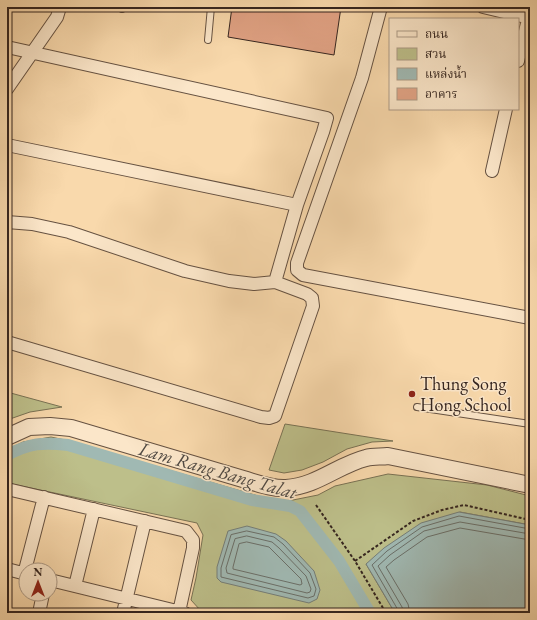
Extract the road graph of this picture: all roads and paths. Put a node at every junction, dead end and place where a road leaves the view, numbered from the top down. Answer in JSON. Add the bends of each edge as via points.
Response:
{"nodes":[{"id":1,"x":60,"y":7,"type":"edge"},
{"id":2,"x":211,"y":7,"type":"edge"},
{"id":3,"x":381,"y":7,"type":"edge"},
{"id":4,"x":483,"y":7,"type":"edge"},
{"id":5,"x":529,"y":15,"type":"edge"},
{"id":6,"x":208,"y":40,"type":"dead end"},
{"id":7,"x":7,"y":47,"type":"edge"},
{"id":8,"x":32,"y":53,"type":"junction"},
{"id":9,"x":519,"y":57,"type":"edge"},
{"id":10,"x":7,"y":89,"type":"edge"},
{"id":11,"x":506,"y":110,"type":"edge"},
{"id":12,"x":7,"y":145,"type":"edge"},
{"id":13,"x":492,"y":171,"type":"dead end"},
{"id":14,"x":297,"y":205,"type":"junction"},
{"id":15,"x":7,"y":222,"type":"edge"},
{"id":16,"x":276,"y":282,"type":"junction"},
{"id":17,"x":530,"y":318,"type":"edge"},
{"id":18,"x":7,"y":342,"type":"edge"},
{"id":19,"x":417,"y":407,"type":"dead end"},
{"id":20,"x":530,"y":424,"type":"edge"},
{"id":21,"x":7,"y":437,"type":"edge"},
{"id":22,"x":530,"y":485,"type":"edge"},
{"id":23,"x":7,"y":489,"type":"edge"},
{"id":24,"x":44,"y":497,"type":"junction"},
{"id":25,"x":316,"y":505,"type":"dead end"},
{"id":26,"x":94,"y":509,"type":"junction"},
{"id":27,"x":530,"y":520,"type":"edge"},
{"id":28,"x":145,"y":521,"type":"junction"},
{"id":29,"x":28,"y":562,"type":"edge"},
{"id":30,"x":355,"y":562,"type":"junction"},
{"id":31,"x":7,"y":569,"type":"edge"},
{"id":32,"x":18,"y":572,"type":"edge"},
{"id":33,"x":58,"y":582,"type":"edge"},
{"id":34,"x":75,"y":586,"type":"junction"},
{"id":35,"x":126,"y":598,"type":"junction"},
{"id":36,"x":41,"y":602,"type":"edge"},
{"id":37,"x":182,"y":612,"type":"edge"},
{"id":38,"x":39,"y":613,"type":"edge"},
{"id":39,"x":123,"y":613,"type":"edge"},
{"id":40,"x":386,"y":613,"type":"edge"}],
"edges":[{"from":1,"to":8,"type":"street","via":[[57,17]]},
{"from":2,"to":6,"type":"lane"},
{"from":3,"to":17,"type":"street","via":[[362,78],[297,263],[297,270],[303,275]]},
{"from":4,"to":5,"type":"street"},
{"from":5,"to":9,"type":"street"},
{"from":7,"to":8,"type":"street"},
{"from":8,"to":10,"type":"street"},
{"from":8,"to":14,"type":"street","via":[[327,118]]},
{"from":11,"to":13,"type":"street"},
{"from":12,"to":14,"type":"street"},
{"from":14,"to":16,"type":"street"},
{"from":15,"to":16,"type":"street","via":[[32,224],[69,232],[185,271],[229,282]]},
{"from":16,"to":18,"type":"street","via":[[307,294],[312,298],[314,306],[275,416],[269,418]]},
{"from":19,"to":20,"type":"lane"},
{"from":21,"to":22,"type":"street","via":[[29,427],[71,428],[268,486],[284,488],[311,483],[367,458],[388,456]]},
{"from":23,"to":24,"type":"street"},
{"from":24,"to":26,"type":"street"},
{"from":24,"to":29,"type":"street"},
{"from":25,"to":30,"type":"path"},
{"from":26,"to":28,"type":"street"},
{"from":26,"to":34,"type":"street"},
{"from":27,"to":30,"type":"path","via":[[464,505],[442,510],[413,521]]},
{"from":28,"to":35,"type":"street"},
{"from":28,"to":37,"type":"street","via":[[184,530],[193,540]]},
{"from":30,"to":40,"type":"path"},
{"from":31,"to":32,"type":"street"},
{"from":33,"to":34,"type":"street"},
{"from":34,"to":35,"type":"street"},
{"from":35,"to":37,"type":"street"},
{"from":35,"to":39,"type":"street"},
{"from":36,"to":38,"type":"street"}]}
